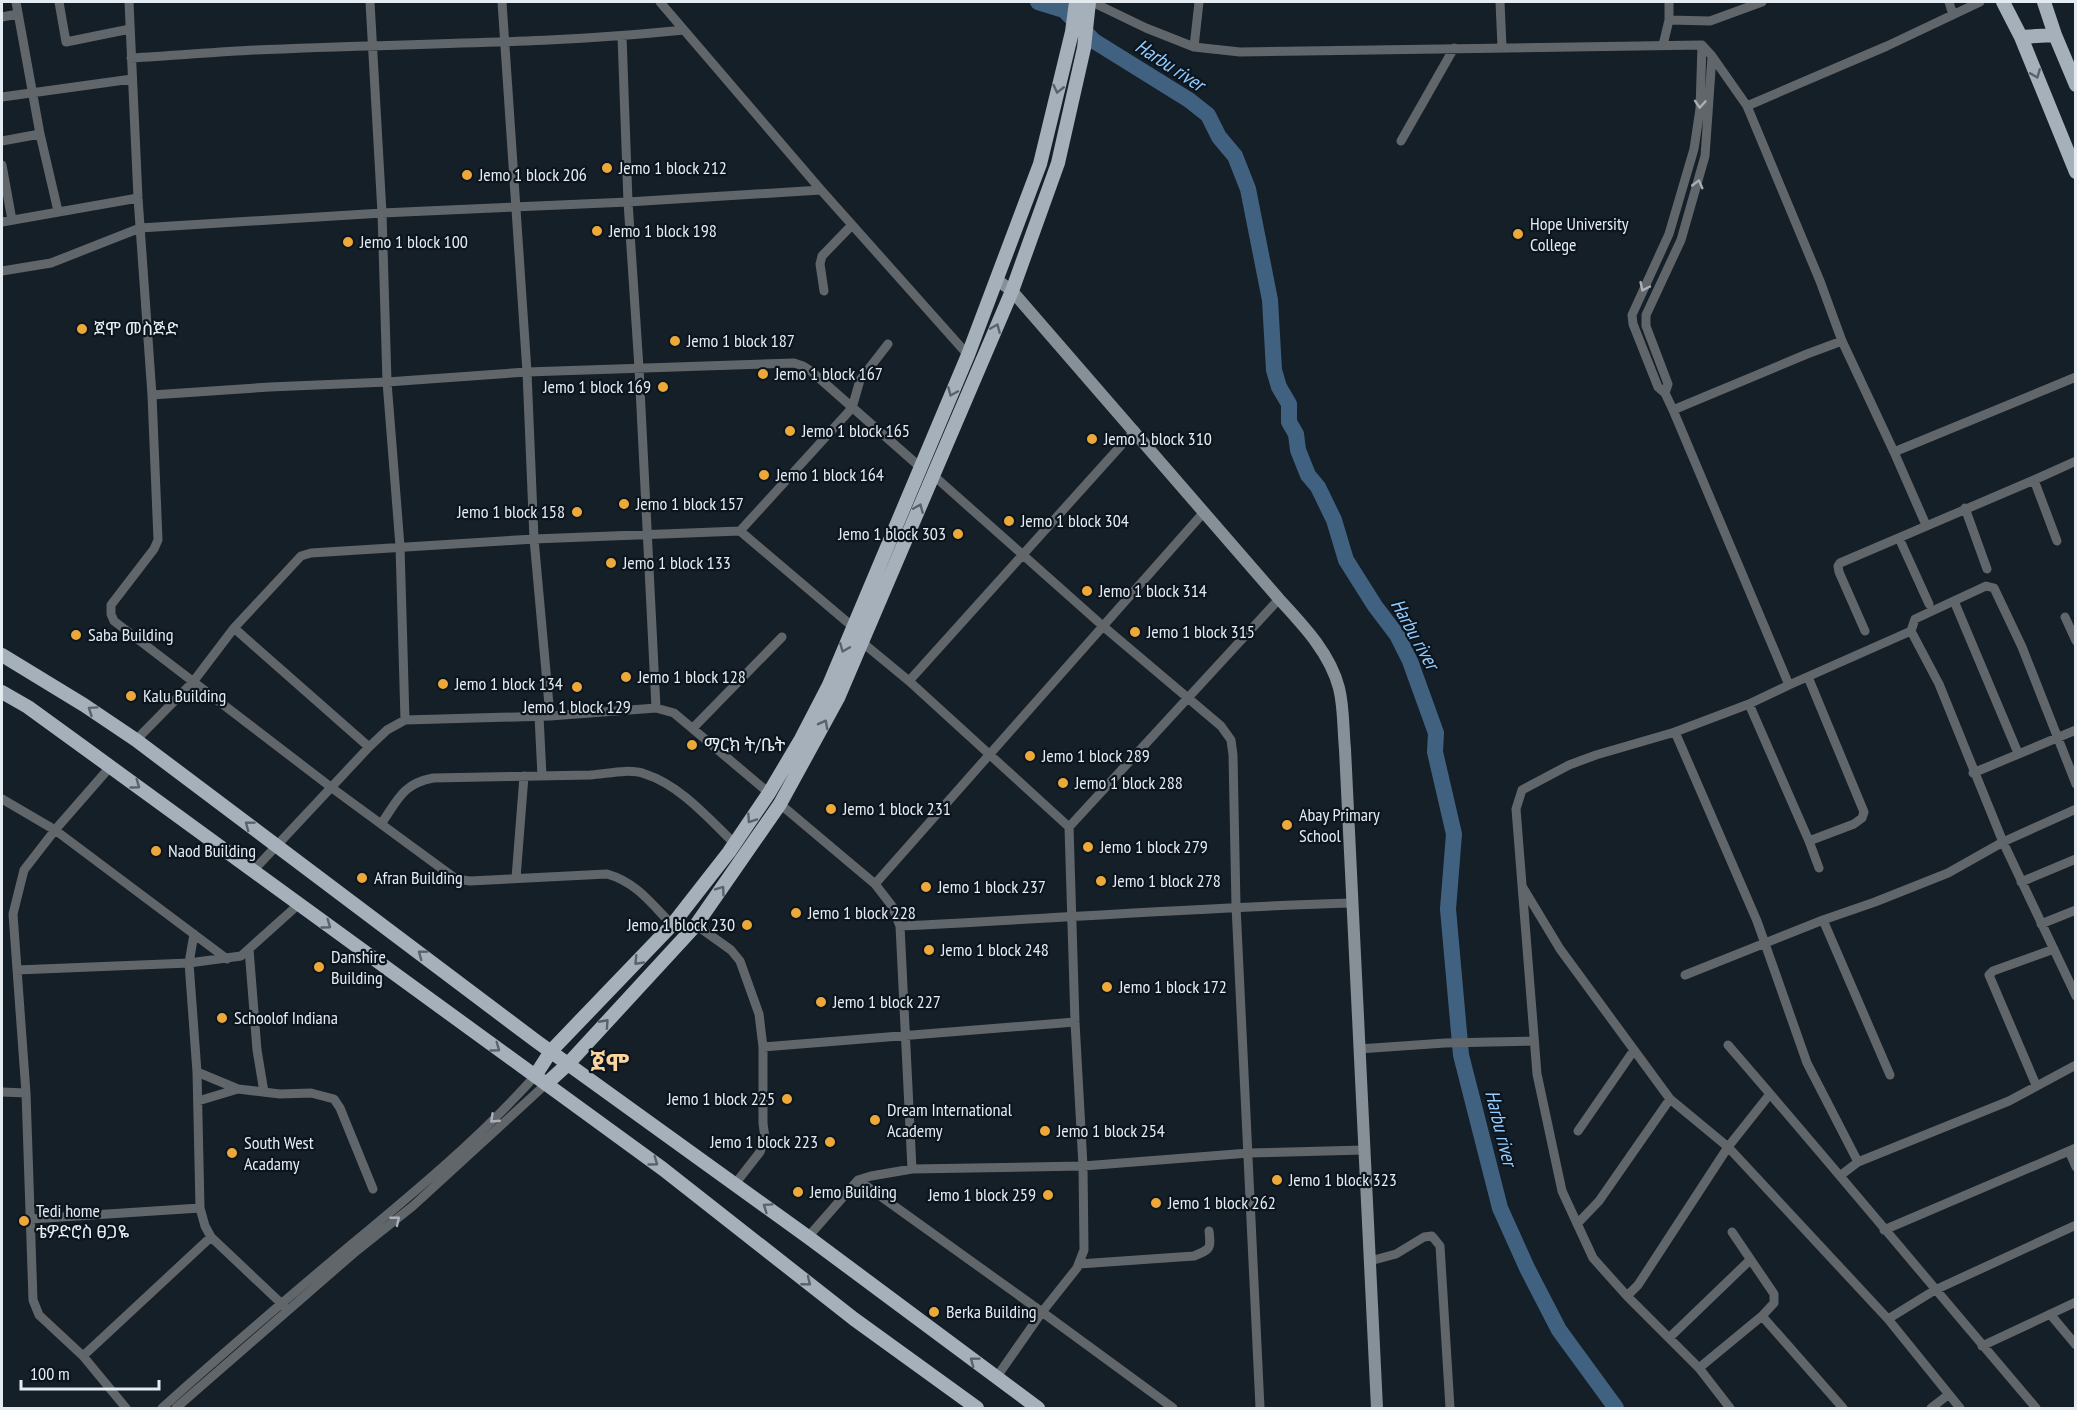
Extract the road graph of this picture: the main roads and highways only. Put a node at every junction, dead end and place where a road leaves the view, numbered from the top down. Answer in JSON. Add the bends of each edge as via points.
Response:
{"nodes":[{"id":1,"x":1090,"y":2,"type":"edge"},
{"id":2,"x":2004,"y":2,"type":"edge"},
{"id":3,"x":2044,"y":2,"type":"edge"},
{"id":4,"x":1075,"y":6,"type":"edge"},
{"id":5,"x":2055,"y":35,"type":"junction"},
{"id":6,"x":2020,"y":37,"type":"junction"},
{"id":7,"x":2076,"y":85,"type":"edge"},
{"id":8,"x":2076,"y":172,"type":"edge"},
{"id":9,"x":870,"y":586,"type":"junction"},
{"id":10,"x":883,"y":593,"type":"junction"},
{"id":11,"x":2,"y":655,"type":"edge"},
{"id":12,"x":2,"y":692,"type":"edge"},
{"id":13,"x":573,"y":1027,"type":"junction"},
{"id":14,"x":521,"y":1029,"type":"junction"},
{"id":15,"x":583,"y":1047,"type":"junction"},
{"id":16,"x":551,"y":1051,"type":"junction"},
{"id":17,"x":568,"y":1064,"type":"junction"},
{"id":18,"x":541,"y":1080,"type":"junction"},
{"id":19,"x":596,"y":1083,"type":"junction"},
{"id":20,"x":977,"y":1408,"type":"edge"},
{"id":21,"x":1038,"y":1408,"type":"edge"}],
"edges":[{"from":10,"to":1,"type":"main road","one_way":true,"via":[[1012,291],[1058,163],[1084,48]]},
{"from":2,"to":6,"type":"main road"},
{"from":3,"to":5,"type":"main road"},
{"from":4,"to":9,"type":"main road","one_way":true,"via":[[1040,164],[968,355]]},
{"from":5,"to":6,"type":"main road"},
{"from":5,"to":7,"type":"main road"},
{"from":6,"to":8,"type":"main road","one_way":true},
{"from":9,"to":10,"type":"main road"},
{"from":9,"to":13,"type":"main road","one_way":true,"via":[[801,739],[735,844],[672,925]]},
{"from":15,"to":10,"type":"main road","one_way":true,"via":[[696,925],[780,804],[838,698]]},
{"from":14,"to":11,"type":"main road","one_way":true,"via":[[136,740]]},
{"from":12,"to":18,"type":"main road","one_way":true,"via":[[28,706]]},
{"from":13,"to":14,"type":"main road","via":[[544,1036]]},
{"from":13,"to":16,"type":"main road"},
{"from":14,"to":16,"type":"main road"},
{"from":15,"to":17,"type":"main road"},
{"from":15,"to":19,"type":"main road"},
{"from":16,"to":17,"type":"main road"},
{"from":16,"to":18,"type":"main road"},
{"from":17,"to":18,"type":"main road"},
{"from":17,"to":19,"type":"main road"},
{"from":18,"to":20,"type":"main road","one_way":true},
{"from":21,"to":19,"type":"main road","one_way":true}]}
